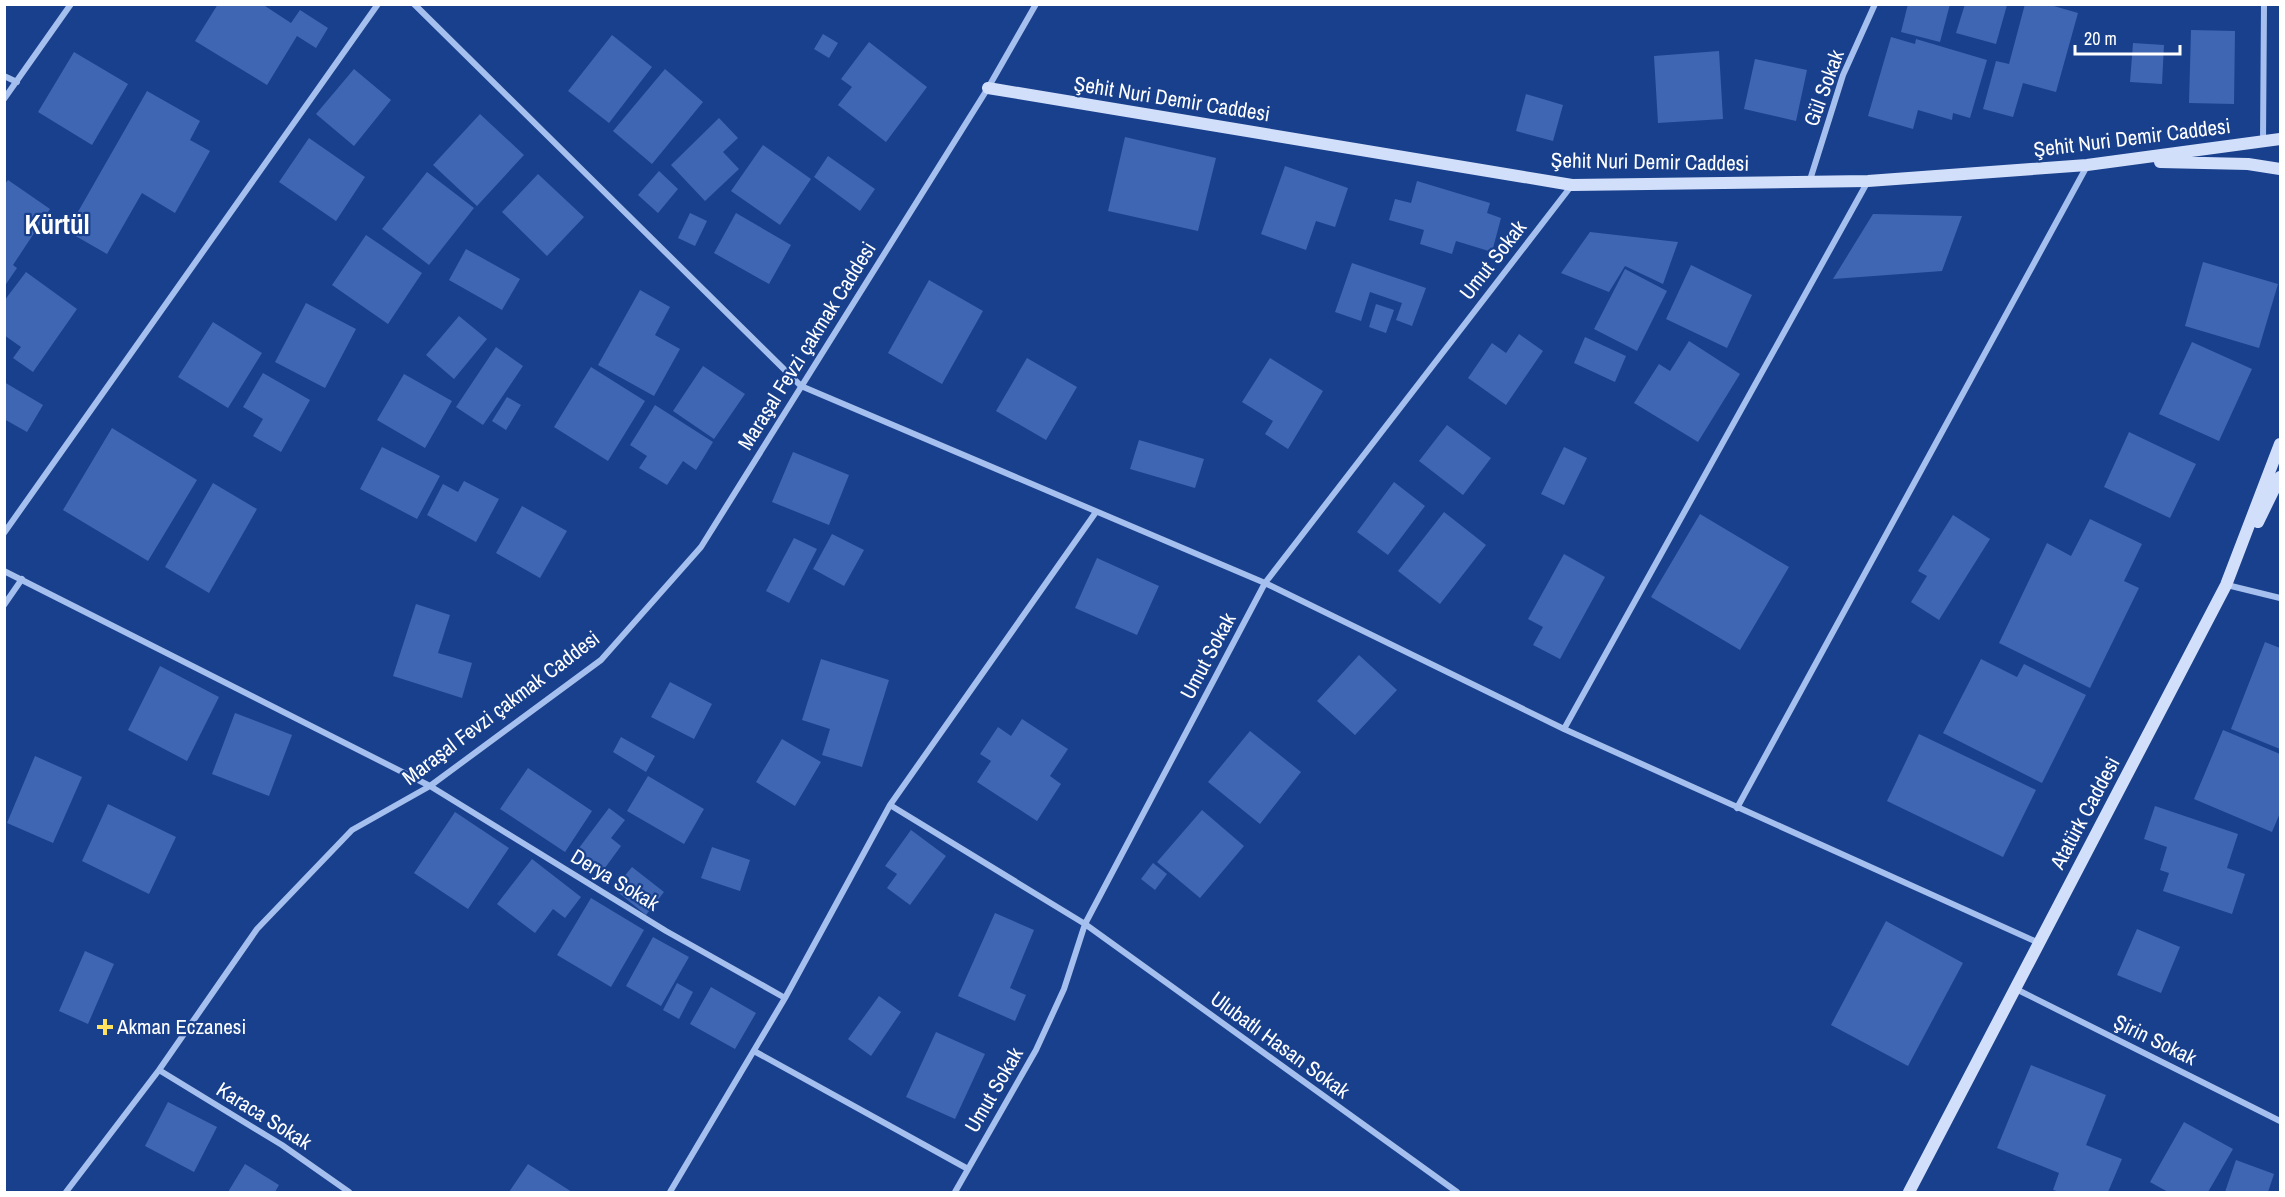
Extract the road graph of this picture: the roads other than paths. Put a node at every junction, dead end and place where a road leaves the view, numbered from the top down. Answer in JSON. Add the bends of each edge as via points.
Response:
{"nodes":[{"id":1,"x":71,"y":4,"type":"edge"},
{"id":2,"x":378,"y":4,"type":"edge"},
{"id":3,"x":414,"y":4,"type":"edge"},
{"id":4,"x":1036,"y":4,"type":"edge"},
{"id":5,"x":1875,"y":4,"type":"edge"},
{"id":6,"x":2264,"y":4,"type":"edge"},
{"id":7,"x":4,"y":76,"type":"edge"},
{"id":8,"x":17,"y":82,"type":"junction"},
{"id":9,"x":988,"y":88,"type":"junction"},
{"id":10,"x":4,"y":99,"type":"edge"},
{"id":11,"x":2280,"y":139,"type":"edge"},
{"id":12,"x":2263,"y":141,"type":"junction"},
{"id":13,"x":2123,"y":161,"type":"junction"},
{"id":14,"x":2087,"y":165,"type":"junction"},
{"id":15,"x":2280,"y":169,"type":"edge"},
{"id":16,"x":1868,"y":181,"type":"junction"},
{"id":17,"x":1572,"y":184,"type":"junction"},
{"id":18,"x":1809,"y":184,"type":"junction"},
{"id":19,"x":801,"y":386,"type":"junction"},
{"id":20,"x":2280,"y":444,"type":"edge"},
{"id":21,"x":2280,"y":477,"type":"edge"},
{"id":22,"x":1096,"y":512,"type":"junction"},
{"id":23,"x":4,"y":532,"type":"edge"},
{"id":24,"x":4,"y":571,"type":"edge"},
{"id":25,"x":22,"y":579,"type":"junction"},
{"id":26,"x":1266,"y":583,"type":"junction"},
{"id":27,"x":2226,"y":585,"type":"junction"},
{"id":28,"x":2280,"y":598,"type":"edge"},
{"id":29,"x":4,"y":605,"type":"edge"},
{"id":30,"x":1564,"y":729,"type":"junction"},
{"id":31,"x":430,"y":786,"type":"junction"},
{"id":32,"x":890,"y":805,"type":"junction"},
{"id":33,"x":1737,"y":808,"type":"junction"},
{"id":34,"x":1084,"y":924,"type":"junction"},
{"id":35,"x":2039,"y":943,"type":"junction"},
{"id":36,"x":2016,"y":989,"type":"junction"},
{"id":37,"x":785,"y":998,"type":"junction"},
{"id":38,"x":754,"y":1051,"type":"junction"},
{"id":39,"x":159,"y":1070,"type":"junction"},
{"id":40,"x":2280,"y":1121,"type":"edge"},
{"id":41,"x":968,"y":1168,"type":"junction"},
{"id":42,"x":66,"y":1192,"type":"edge"},
{"id":43,"x":349,"y":1192,"type":"edge"},
{"id":44,"x":670,"y":1192,"type":"edge"},
{"id":45,"x":955,"y":1192,"type":"edge"},
{"id":46,"x":1456,"y":1192,"type":"edge"},
{"id":47,"x":1909,"y":1192,"type":"edge"}],
"edges":[{"from":1,"to":8,"type":"street"},
{"from":2,"to":23,"type":"street"},
{"from":3,"to":19,"type":"street"},
{"from":4,"to":9,"type":"street","name":"Maraşal Fevzi çakmak Caddesi"},
{"from":5,"to":18,"type":"street","name":"Gül Sokak","via":[[1843,75]]},
{"from":6,"to":12,"type":"street"},
{"from":7,"to":8,"type":"street"},
{"from":8,"to":10,"type":"street"},
{"from":9,"to":17,"type":"street","name":"Şehit Nuri Demir Caddesi"},
{"from":9,"to":19,"type":"street","name":"Maraşal Fevzi çakmak Caddesi"},
{"from":11,"to":12,"type":"street","name":"Şehit Nuri Demir Caddesi"},
{"from":12,"to":13,"type":"street","name":"Şehit Nuri Demir Caddesi"},
{"from":13,"to":14,"type":"street","name":"Şehit Nuri Demir Caddesi"},
{"from":13,"to":15,"type":"street","via":[[2248,164]]},
{"from":14,"to":16,"type":"street","name":"Şehit Nuri Demir Caddesi"},
{"from":14,"to":33,"type":"street"},
{"from":16,"to":18,"type":"street","name":"Şehit Nuri Demir Caddesi"},
{"from":16,"to":30,"type":"street"},
{"from":17,"to":18,"type":"street","name":"Şehit Nuri Demir Caddesi"},
{"from":17,"to":26,"type":"street","name":"Umut Sokak"},
{"from":19,"to":22,"type":"street"},
{"from":19,"to":31,"type":"street","name":"Maraşal Fevzi çakmak Caddesi","via":[[701,547],[602,660]]},
{"from":20,"to":27,"type":"street","name":"Atatürk Caddesi"},
{"from":21,"to":27,"type":"street"},
{"from":22,"to":26,"type":"street"},
{"from":22,"to":32,"type":"street"},
{"from":24,"to":25,"type":"street","name":"Derya Sokak"},
{"from":25,"to":29,"type":"street"},
{"from":25,"to":31,"type":"street","name":"Derya Sokak"},
{"from":26,"to":30,"type":"street"},
{"from":26,"to":34,"type":"street","name":"Umut Sokak"},
{"from":27,"to":28,"type":"street"},
{"from":27,"to":35,"type":"street","name":"Atatürk Caddesi"},
{"from":30,"to":33,"type":"street"},
{"from":31,"to":37,"type":"street","name":"Derya Sokak","via":[[666,931]]},
{"from":31,"to":39,"type":"street","name":"Maraşal Fevzi çakmak Caddesi","via":[[352,830],[256,929]]},
{"from":32,"to":34,"type":"street","name":"Ulubatlı Hasan Sokak"},
{"from":32,"to":37,"type":"street"},
{"from":33,"to":35,"type":"street"},
{"from":34,"to":41,"type":"street","name":"Umut Sokak","via":[[1064,989],[1036,1050]]},
{"from":34,"to":46,"type":"street","name":"Ulubatlı Hasan Sokak"},
{"from":35,"to":36,"type":"street","name":"Atatürk Caddesi"},
{"from":36,"to":40,"type":"street","name":"Şirin Sokak"},
{"from":36,"to":47,"type":"street","name":"Atatürk Caddesi"},
{"from":37,"to":38,"type":"street"},
{"from":38,"to":41,"type":"street"},
{"from":38,"to":44,"type":"street"},
{"from":39,"to":42,"type":"street","name":"Maraşal Fevzi çakmak Caddesi"},
{"from":39,"to":43,"type":"street","name":"Karaca Sokak","via":[[282,1145]]},
{"from":41,"to":45,"type":"street","name":"Umut Sokak"}]}
